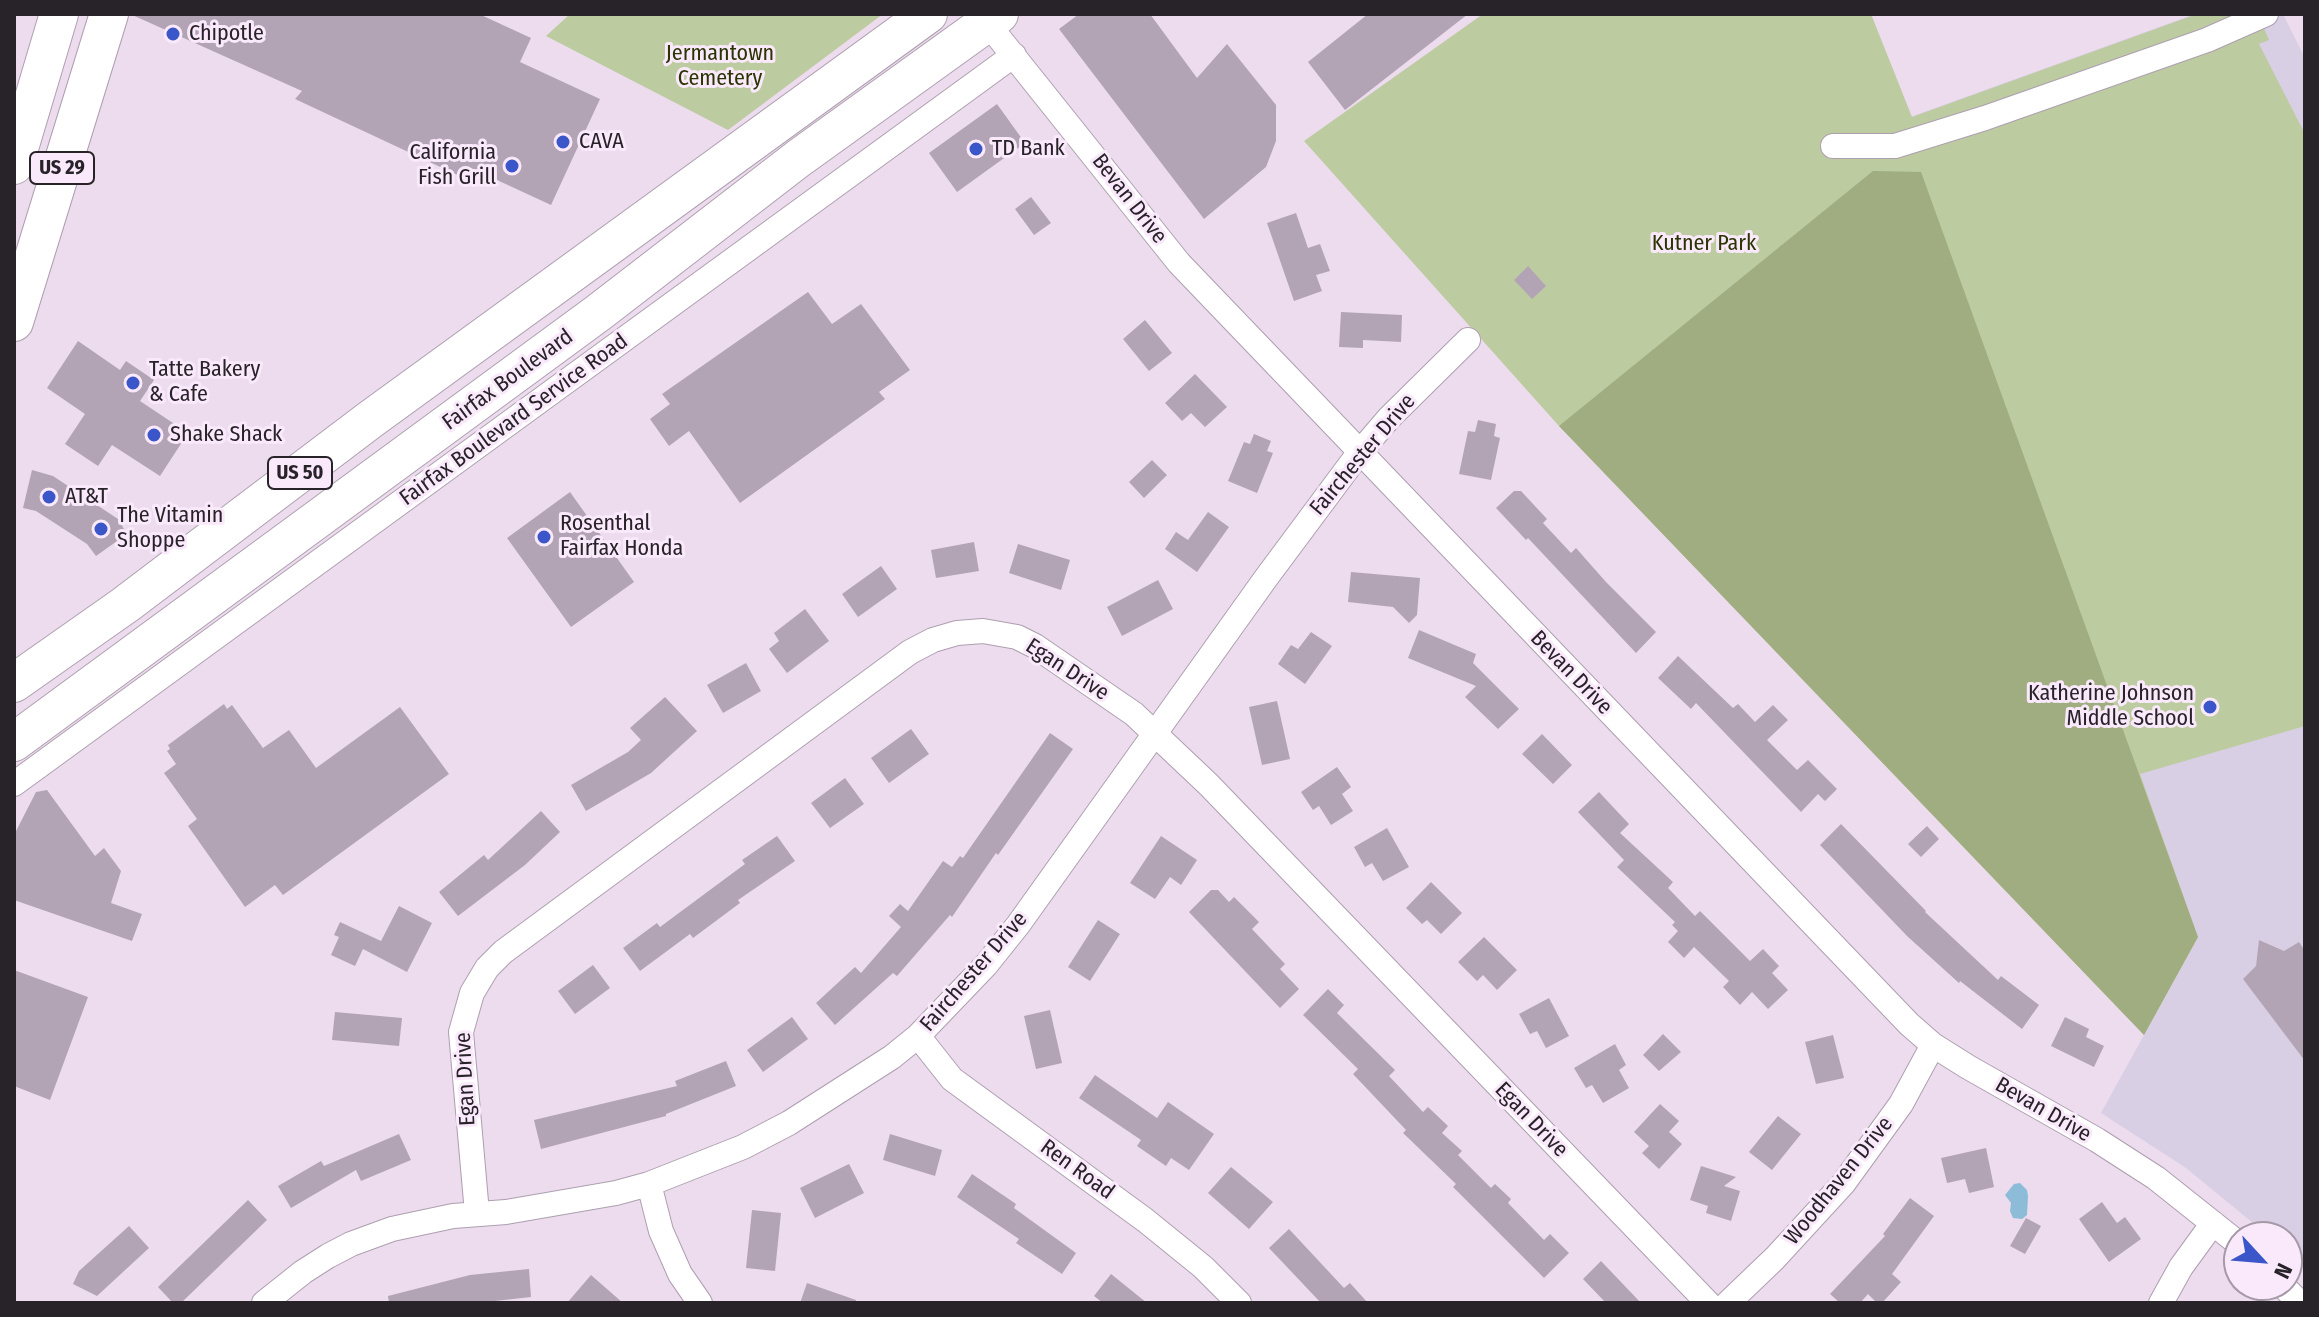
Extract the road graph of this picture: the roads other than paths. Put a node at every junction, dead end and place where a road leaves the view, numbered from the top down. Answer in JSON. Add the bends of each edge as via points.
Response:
{"nodes":[{"id":1,"x":59,"y":14,"type":"edge"},
{"id":2,"x":109,"y":14,"type":"edge"},
{"id":3,"x":928,"y":14,"type":"edge"},
{"id":4,"x":2266,"y":14,"type":"edge"},
{"id":5,"x":989,"y":17,"type":"edge"},
{"id":6,"x":1014,"y":55,"type":"junction"},
{"id":7,"x":1833,"y":146,"type":"dead end"},
{"id":8,"x":799,"y":158,"type":"junction"},
{"id":9,"x":14,"y":162,"type":"edge"},
{"id":10,"x":59,"y":178,"type":"junction"},
{"id":11,"x":824,"y":193,"type":"junction"},
{"id":12,"x":573,"y":274,"type":"junction"},
{"id":13,"x":14,"y":322,"type":"edge"},
{"id":14,"x":609,"y":328,"type":"junction"},
{"id":15,"x":1468,"y":340,"type":"dead end"},
{"id":16,"x":1359,"y":453,"type":"junction"},
{"id":17,"x":184,"y":639,"type":"junction"},
{"id":18,"x":19,"y":677,"type":"edge"},
{"id":19,"x":1154,"y":733,"type":"junction"},
{"id":20,"x":14,"y":742,"type":"edge"},
{"id":21,"x":14,"y":784,"type":"edge"},
{"id":22,"x":918,"y":1036,"type":"junction"},
{"id":23,"x":1933,"y":1045,"type":"junction"},
{"id":24,"x":649,"y":1184,"type":"junction"},
{"id":25,"x":477,"y":1213,"type":"junction"},
{"id":26,"x":2213,"y":1223,"type":"junction"},
{"id":27,"x":2223,"y":1231,"type":"edge"},
{"id":28,"x":264,"y":1303,"type":"edge"},
{"id":29,"x":700,"y":1303,"type":"edge"},
{"id":30,"x":1239,"y":1303,"type":"edge"},
{"id":31,"x":1708,"y":1303,"type":"edge"},
{"id":32,"x":1728,"y":1303,"type":"edge"},
{"id":33,"x":2161,"y":1303,"type":"edge"}],
"edges":[{"from":1,"to":9,"type":"main road","number":"US 29"},
{"from":2,"to":10,"type":"main road","number":"US 29"},
{"from":3,"to":12,"type":"main road","number":"US 50"},
{"from":4,"to":7,"type":"street","via":[[2207,40],[1895,146]]},
{"from":5,"to":6,"type":"street","name":"Bevan Drive"},
{"from":5,"to":8,"type":"main road","name":"Fairfax Boulevard","number":"US 50"},
{"from":6,"to":11,"type":"street","name":"Fairfax Boulevard Service Road"},
{"from":6,"to":16,"type":"street","name":"Bevan Drive","via":[[1179,263]]},
{"from":8,"to":11,"type":"street"},
{"from":8,"to":14,"type":"main road","name":"Fairfax Boulevard","number":"US 50"},
{"from":9,"to":10,"type":"street"},
{"from":10,"to":13,"type":"main road","number":"US 29"},
{"from":11,"to":14,"type":"street","name":"Fairfax Boulevard Service Road"},
{"from":12,"to":14,"type":"street"},
{"from":12,"to":18,"type":"main road","number":"US 50","via":[[125,605]]},
{"from":14,"to":17,"type":"main road","name":"Fairfax Boulevard","number":"US 50"},
{"from":15,"to":16,"type":"street","name":"Fairchester Drive"},
{"from":16,"to":19,"type":"street","name":"Fairchester Drive"},
{"from":16,"to":23,"type":"street","name":"Bevan Drive"},
{"from":17,"to":20,"type":"main road","name":"Fairfax Boulevard","number":"US 50"},
{"from":17,"to":21,"type":"street"},
{"from":19,"to":22,"type":"street","name":"Fairchester Drive","via":[[1018,925]]},
{"from":19,"to":25,"type":"street","name":"Egan Drive","via":[[1134,714],[1017,637],[957,633],[910,652],[487,968],[472,993],[461,1032]]},
{"from":19,"to":31,"type":"street","name":"Egan Drive"},
{"from":22,"to":24,"type":"street","name":"Fairchester Drive","via":[[789,1123]]},
{"from":22,"to":30,"type":"street","name":"Ren Road","via":[[952,1079],[1145,1220]]},
{"from":23,"to":26,"type":"street","name":"Bevan Drive","via":[[2144,1170]]},
{"from":23,"to":32,"type":"street","name":"Woodhaven Drive","via":[[1901,1104],[1843,1184]]},
{"from":24,"to":25,"type":"street","name":"Fairchester Drive"},
{"from":24,"to":29,"type":"street","via":[[673,1260]]},
{"from":25,"to":28,"type":"street","name":"Fairchester Drive","via":[[392,1229],[351,1244]]},
{"from":26,"to":27,"type":"street","name":"Bevan Drive"},
{"from":26,"to":33,"type":"street"}]}
